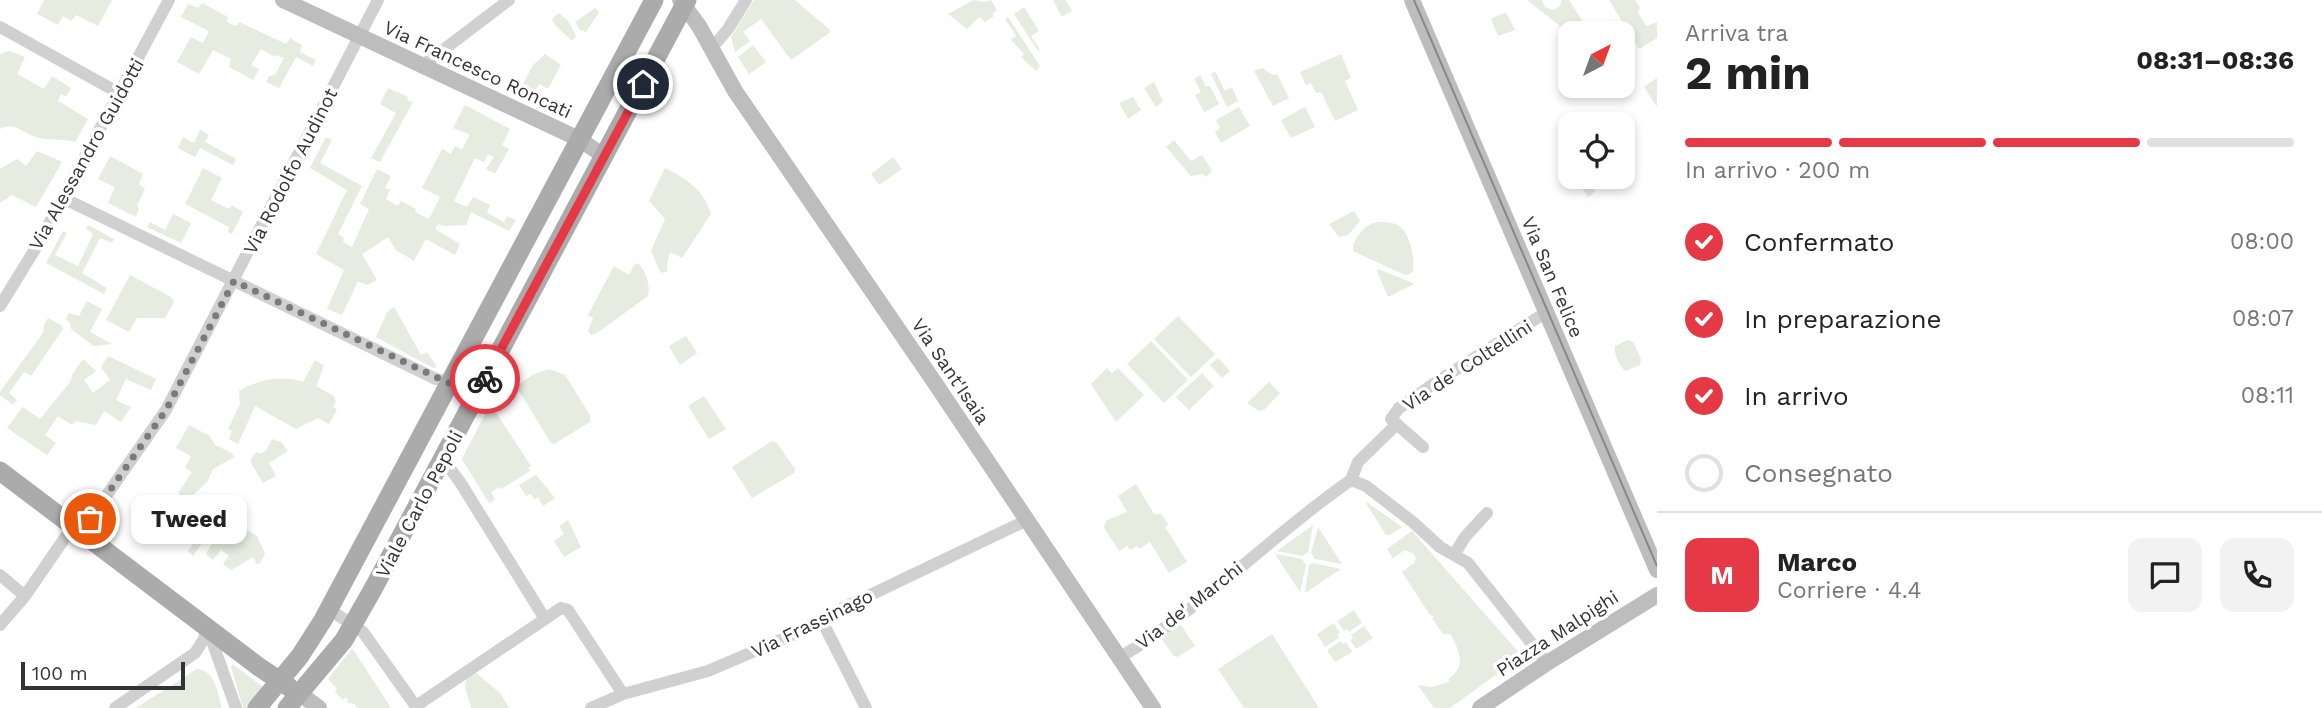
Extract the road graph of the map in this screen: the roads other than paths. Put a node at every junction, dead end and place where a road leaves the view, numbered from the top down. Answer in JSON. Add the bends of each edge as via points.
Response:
{"nodes":[{"id":1,"x":169,"y":0,"type":"edge"},
{"id":2,"x":283,"y":0,"type":"edge"},
{"id":3,"x":378,"y":0,"type":"edge"},
{"id":4,"x":509,"y":0,"type":"edge"},
{"id":5,"x":654,"y":0,"type":"edge"},
{"id":6,"x":746,"y":0,"type":"edge"},
{"id":7,"x":1412,"y":0,"type":"edge"},
{"id":8,"x":684,"y":2,"type":"edge"},
{"id":9,"x":0,"y":27,"type":"edge"},
{"id":10,"x":16,"y":36,"type":"junction"},
{"id":11,"x":359,"y":36,"type":"junction"},
{"id":12,"x":0,"y":42,"type":"edge"},
{"id":13,"x":714,"y":52,"type":"junction"},
{"id":14,"x":422,"y":66,"type":"junction"},
{"id":15,"x":119,"y":93,"type":"junction"},
{"id":16,"x":579,"y":139,"type":"junction"},
{"id":17,"x":604,"y":156,"type":"junction"},
{"id":18,"x":63,"y":198,"type":"junction"},
{"id":19,"x":234,"y":281,"type":"junction"},
{"id":20,"x":0,"y":306,"type":"edge"},
{"id":21,"x":1545,"y":313,"type":"junction"},
{"id":22,"x":450,"y":382,"type":"junction"},
{"id":23,"x":476,"y":396,"type":"junction"},
{"id":24,"x":1391,"y":419,"type":"junction"},
{"id":25,"x":416,"y":445,"type":"junction"},
{"id":26,"x":1423,"y":447,"type":"dead end"},
{"id":27,"x":443,"y":459,"type":"junction"},
{"id":28,"x":0,"y":471,"type":"edge"},
{"id":29,"x":1351,"y":480,"type":"junction"},
{"id":30,"x":1487,"y":513,"type":"dead end"},
{"id":31,"x":1027,"y":520,"type":"junction"},
{"id":32,"x":83,"y":525,"type":"junction"},
{"id":33,"x":1454,"y":555,"type":"junction"},
{"id":34,"x":1657,"y":570,"type":"edge"},
{"id":35,"x":0,"y":575,"type":"edge"},
{"id":36,"x":1657,"y":595,"type":"edge"},
{"id":37,"x":25,"y":596,"type":"junction"},
{"id":38,"x":329,"y":610,"type":"junction"},
{"id":39,"x":545,"y":619,"type":"junction"},
{"id":40,"x":821,"y":619,"type":"junction"},
{"id":41,"x":200,"y":621,"type":"junction"},
{"id":42,"x":353,"y":624,"type":"junction"},
{"id":43,"x":0,"y":625,"type":"edge"},
{"id":44,"x":195,"y":653,"type":"junction"},
{"id":45,"x":1119,"y":657,"type":"junction"},
{"id":46,"x":1547,"y":663,"type":"junction"},
{"id":47,"x":220,"y":664,"type":"junction"},
{"id":48,"x":279,"y":680,"type":"junction"},
{"id":49,"x":623,"y":694,"type":"junction"},
{"id":50,"x":293,"y":701,"type":"edge"},
{"id":51,"x":416,"y":707,"type":"edge"},
{"id":52,"x":115,"y":708,"type":"edge"},
{"id":53,"x":236,"y":708,"type":"edge"},
{"id":54,"x":257,"y":708,"type":"edge"},
{"id":55,"x":319,"y":708,"type":"edge"},
{"id":56,"x":591,"y":708,"type":"edge"},
{"id":57,"x":866,"y":708,"type":"edge"},
{"id":58,"x":1153,"y":708,"type":"edge"},
{"id":59,"x":1480,"y":708,"type":"edge"}],
"edges":[{"from":1,"to":15,"type":"street","name":"Via Alessandro Guidotti"},
{"from":2,"to":11,"type":"street","name":"Via Francesco Roncati"},
{"from":3,"to":11,"type":"street","name":"Via Rodolfo Audinot"},
{"from":4,"to":14,"type":"street"},
{"from":5,"to":16,"type":"main road","name":"Viale Carlo Pepoli"},
{"from":6,"to":13,"type":"street"},
{"from":7,"to":21,"type":"street","name":"Via San Felice"},
{"from":8,"to":13,"type":"street","name":"Via Sant'Isaia"},
{"from":8,"to":17,"type":"main road","name":"Viale Carlo Pepoli"},
{"from":9,"to":10,"type":"street"},
{"from":10,"to":12,"type":"street"},
{"from":10,"to":15,"type":"street"},
{"from":11,"to":14,"type":"street","name":"Via Francesco Roncati"},
{"from":11,"to":19,"type":"street","name":"Via Rodolfo Audinot"},
{"from":13,"to":31,"type":"street","name":"Via Sant'Isaia","via":[[735,91]]},
{"from":14,"to":16,"type":"street","name":"Via Francesco Roncati"},
{"from":15,"to":18,"type":"street","name":"Via Alessandro Guidotti"},
{"from":16,"to":17,"type":"street"},
{"from":16,"to":22,"type":"main road","name":"Viale Carlo Pepoli"},
{"from":17,"to":23,"type":"main road","name":"Viale Carlo Pepoli"},
{"from":18,"to":19,"type":"street"},
{"from":18,"to":20,"type":"street","name":"Via Alessandro Guidotti"},
{"from":19,"to":22,"type":"street"},
{"from":19,"to":32,"type":"street","name":"Via Rodolfo Audinot","via":[[166,410]]},
{"from":21,"to":24,"type":"street","name":"Via de' Coltellini","via":[[1435,383]]},
{"from":21,"to":34,"type":"street","name":"Via San Felice"},
{"from":22,"to":23,"type":"main road"},
{"from":22,"to":25,"type":"main road","name":"Viale Carlo Pepoli"},
{"from":23,"to":27,"type":"main road","name":"Viale Carlo Pepoli"},
{"from":24,"to":26,"type":"street"},
{"from":24,"to":29,"type":"street","name":"Via de' Coltellini","via":[[1358,462]]},
{"from":25,"to":27,"type":"main road"},
{"from":25,"to":38,"type":"main road","name":"Viale Carlo Pepoli"},
{"from":27,"to":39,"type":"street"},
{"from":27,"to":42,"type":"main road","name":"Viale Carlo Pepoli"},
{"from":28,"to":32,"type":"main road"},
{"from":29,"to":33,"type":"street","via":[[1360,482]]},
{"from":29,"to":45,"type":"street","name":"Via de' Marchi","via":[[1163,629]]},
{"from":30,"to":33,"type":"street"},
{"from":31,"to":40,"type":"street","name":"Via Frassinago"},
{"from":31,"to":45,"type":"street","name":"Via Sant'Isaia"},
{"from":32,"to":37,"type":"street","name":"Via Rodolfo Audinot"},
{"from":32,"to":41,"type":"main road"},
{"from":33,"to":46,"type":"street","via":[[1474,570]]},
{"from":35,"to":37,"type":"street"},
{"from":36,"to":46,"type":"street","name":"Piazza Malpighi"},
{"from":37,"to":43,"type":"street","name":"Via Rodolfo Audinot"},
{"from":38,"to":42,"type":"street"},
{"from":38,"to":48,"type":"main road","name":"Viale Carlo Pepoli"},
{"from":39,"to":49,"type":"street","via":[[561,608],[568,610]]},
{"from":39,"to":51,"type":"street"},
{"from":40,"to":49,"type":"street","name":"Via Frassinago","via":[[703,674]]},
{"from":40,"to":57,"type":"street"},
{"from":41,"to":44,"type":"street","via":[[204,639]]},
{"from":41,"to":47,"type":"street"},
{"from":41,"to":48,"type":"main road"},
{"from":42,"to":50,"type":"main road","name":"Viale Carlo Pepoli"},
{"from":42,"to":51,"type":"street","via":[[373,644]]},
{"from":44,"to":47,"type":"street","via":[[206,654]]},
{"from":44,"to":52,"type":"street"},
{"from":45,"to":58,"type":"street","name":"Via Sant'Isaia"},
{"from":46,"to":59,"type":"street","name":"Piazza Malpighi"},
{"from":47,"to":53,"type":"street"},
{"from":48,"to":50,"type":"main road"},
{"from":48,"to":54,"type":"main road","name":"Viale Carlo Pepoli"},
{"from":49,"to":56,"type":"street","name":"Via Frassinago"},
{"from":50,"to":55,"type":"street"}]}
